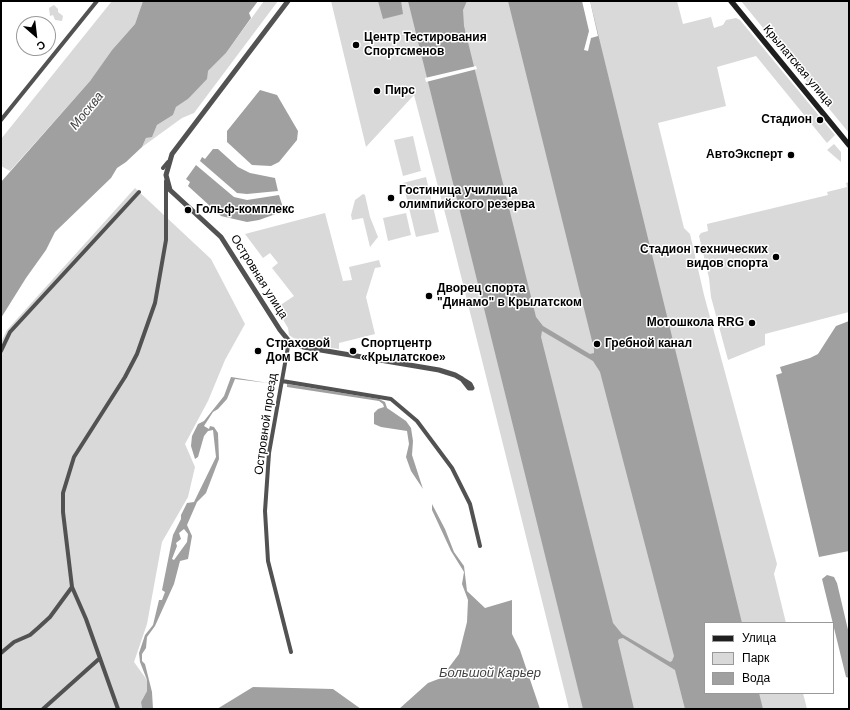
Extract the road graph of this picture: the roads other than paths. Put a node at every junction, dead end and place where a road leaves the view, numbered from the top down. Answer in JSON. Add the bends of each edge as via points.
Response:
{"nodes":[{"id":1,"x":97,"y":1,"type":"edge"},
{"id":2,"x":288,"y":1,"type":"edge"},
{"id":3,"x":731,"y":1,"type":"edge"},
{"id":4,"x":1,"y":120,"type":"edge"},
{"id":5,"x":849,"y":145,"type":"edge"},
{"id":6,"x":168,"y":162,"type":"junction"},
{"id":7,"x":163,"y":168,"type":"dead end"},
{"id":8,"x":166,"y":181,"type":"junction"},
{"id":9,"x":139,"y":192,"type":"dead end"},
{"id":10,"x":289,"y":341,"type":"junction"},
{"id":11,"x":1,"y":351,"type":"edge"},
{"id":12,"x":282,"y":381,"type":"junction"},
{"id":13,"x":470,"y":384,"type":"dead end"},
{"id":14,"x":480,"y":546,"type":"dead end"},
{"id":15,"x":72,"y":587,"type":"junction"},
{"id":16,"x":292,"y":652,"type":"dead end"},
{"id":17,"x":1,"y":653,"type":"edge"},
{"id":18,"x":100,"y":658,"type":"junction"},
{"id":19,"x":43,"y":709,"type":"edge"},
{"id":20,"x":118,"y":709,"type":"edge"}],
"edges":[{"from":1,"to":4,"type":"street"},
{"from":2,"to":6,"type":"street"},
{"from":3,"to":5,"type":"main road","name":"Крылатская улица"},
{"from":6,"to":7,"type":"street"},
{"from":6,"to":8,"type":"street"},
{"from":8,"to":10,"type":"street","name":"Островная улица","via":[[170,190],[222,237]]},
{"from":8,"to":15,"type":"street","via":[[166,240],[155,303],[137,354],[74,457],[63,493],[62,512]]},
{"from":9,"to":11,"type":"street","via":[[10,332]]},
{"from":10,"to":12,"type":"street","name":"Островной проезд"},
{"from":10,"to":13,"type":"street","via":[[303,347],[439,370]]},
{"from":12,"to":14,"type":"street","via":[[391,399],[417,421],[452,468],[470,504]]},
{"from":12,"to":16,"type":"street","name":"Островной проезд","via":[[269,453],[265,511],[268,561]]},
{"from":15,"to":17,"type":"street","via":[[50,617],[30,635],[14,642]]},
{"from":15,"to":18,"type":"street"},
{"from":18,"to":19,"type":"street"},
{"from":18,"to":20,"type":"street"}]}
